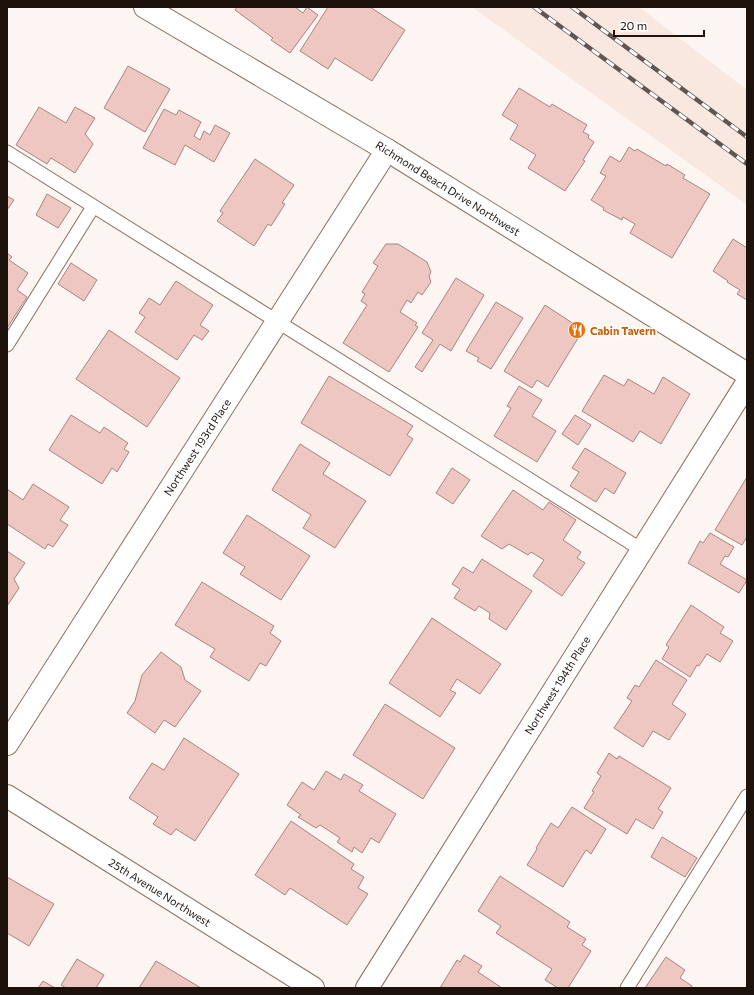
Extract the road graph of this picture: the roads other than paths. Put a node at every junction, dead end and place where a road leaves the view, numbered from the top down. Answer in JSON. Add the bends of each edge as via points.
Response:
{"nodes":[{"id":1,"x":145,"y":7,"type":"edge"},
{"id":2,"x":387,"y":150,"type":"junction"},
{"id":3,"x":7,"y":152,"type":"edge"},
{"id":4,"x":93,"y":206,"type":"junction"},
{"id":5,"x":276,"y":322,"type":"junction"},
{"id":6,"x":7,"y":345,"type":"edge"},
{"id":7,"x":747,"y":374,"type":"edge"},
{"id":8,"x":747,"y":383,"type":"edge"},
{"id":9,"x":642,"y":550,"type":"junction"},
{"id":10,"x":7,"y":744,"type":"edge"},
{"id":11,"x":7,"y":796,"type":"edge"},
{"id":12,"x":747,"y":796,"type":"edge"},
{"id":13,"x":313,"y":988,"type":"edge"},
{"id":14,"x":367,"y":988,"type":"edge"},
{"id":15,"x":627,"y":988,"type":"edge"}],
"edges":[{"from":1,"to":2,"type":"street","name":"Richmond Beach Drive Northwest"},
{"from":2,"to":5,"type":"street","name":"Northwest 193rd Place"},
{"from":2,"to":7,"type":"street","name":"Richmond Beach Drive Northwest"},
{"from":3,"to":4,"type":"lane"},
{"from":4,"to":5,"type":"lane"},
{"from":4,"to":6,"type":"lane"},
{"from":5,"to":9,"type":"lane"},
{"from":5,"to":10,"type":"street","name":"Northwest 193rd Place"},
{"from":8,"to":9,"type":"street","name":"Northwest 194th Place"},
{"from":9,"to":14,"type":"street","name":"Northwest 194th Place"},
{"from":11,"to":13,"type":"street","name":"25th Avenue Northwest"},
{"from":12,"to":15,"type":"lane"}]}
